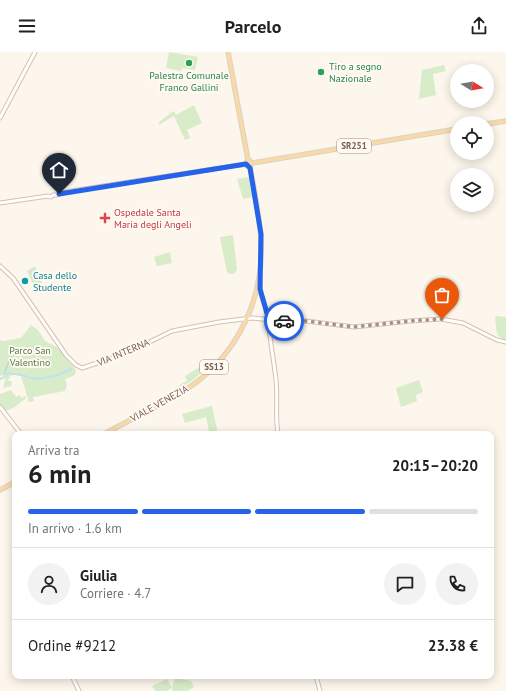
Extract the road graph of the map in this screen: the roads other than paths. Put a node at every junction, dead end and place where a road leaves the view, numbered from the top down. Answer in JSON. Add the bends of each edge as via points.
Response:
{"nodes":[{"id":1,"x":35,"y":52,"type":"edge"},
{"id":2,"x":228,"y":52,"type":"edge"},
{"id":3,"x":0,"y":118,"type":"edge"},
{"id":4,"x":506,"y":121,"type":"edge"},
{"id":5,"x":494,"y":123,"type":"edge"},
{"id":6,"x":450,"y":130,"type":"edge"},
{"id":7,"x":249,"y":163,"type":"junction"},
{"id":8,"x":0,"y":203,"type":"edge"},
{"id":9,"x":0,"y":266,"type":"edge"},
{"id":10,"x":260,"y":272,"type":"junction"},
{"id":11,"x":267,"y":314,"type":"junction"},
{"id":12,"x":247,"y":319,"type":"junction"},
{"id":13,"x":262,"y":319,"type":"junction"},
{"id":14,"x":238,"y":320,"type":"junction"},
{"id":15,"x":269,"y":322,"type":"junction"},
{"id":16,"x":244,"y":325,"type":"junction"},
{"id":17,"x":506,"y":342,"type":"edge"},
{"id":18,"x":0,"y":407,"type":"edge"},
{"id":19,"x":19,"y":431,"type":"edge"},
{"id":20,"x":110,"y":431,"type":"edge"},
{"id":21,"x":278,"y":431,"type":"edge"},
{"id":22,"x":12,"y":484,"type":"edge"},
{"id":23,"x":2,"y":489,"type":"edge"},
{"id":24,"x":73,"y":679,"type":"edge"},
{"id":25,"x":317,"y":679,"type":"edge"},
{"id":26,"x":79,"y":691,"type":"edge"},
{"id":27,"x":320,"y":691,"type":"edge"}],
"edges":[{"from":1,"to":3,"type":"street"},
{"from":2,"to":7,"type":"main road","name":"VIALE VENEZIA","number":"SS13"},
{"from":4,"to":5,"type":"main road"},
{"from":6,"to":7,"type":"main road","number":"SR251"},
{"from":7,"to":8,"type":"street","via":[[59,194],[54,199],[48,196]]},
{"from":7,"to":10,"type":"main road","name":"VIALE VENEZIA","number":"SS13","via":[[261,234]]},
{"from":9,"to":14,"type":"street","name":"VIA INTERNA","via":[[13,278],[66,355],[83,368],[125,354],[172,331]]},
{"from":10,"to":11,"type":"street","via":[[260,289]]},
{"from":10,"to":12,"type":"main road","name":"VIALE VENEZIA","number":"SS13","via":[[255,298]]},
{"from":11,"to":13,"type":"street"},
{"from":11,"to":15,"type":"street"},
{"from":12,"to":13,"type":"street","name":"VIA INTERNA"},
{"from":12,"to":14,"type":"street","name":"VIA INTERNA"},
{"from":12,"to":16,"type":"main road","name":"VIALE VENEZIA","number":"SS13"},
{"from":13,"to":15,"type":"street"},
{"from":14,"to":16,"type":"street"},
{"from":15,"to":17,"type":"street","via":[[306,321],[354,327],[430,319],[463,323],[494,339]]},
{"from":15,"to":21,"type":"street","via":[[276,382]]},
{"from":16,"to":20,"type":"main road","name":"VIALE VENEZIA","number":"SS13","via":[[226,353],[198,381]]},
{"from":18,"to":19,"type":"street"},
{"from":22,"to":23,"type":"main road"},
{"from":24,"to":26,"type":"street"},
{"from":25,"to":27,"type":"street"}]}
